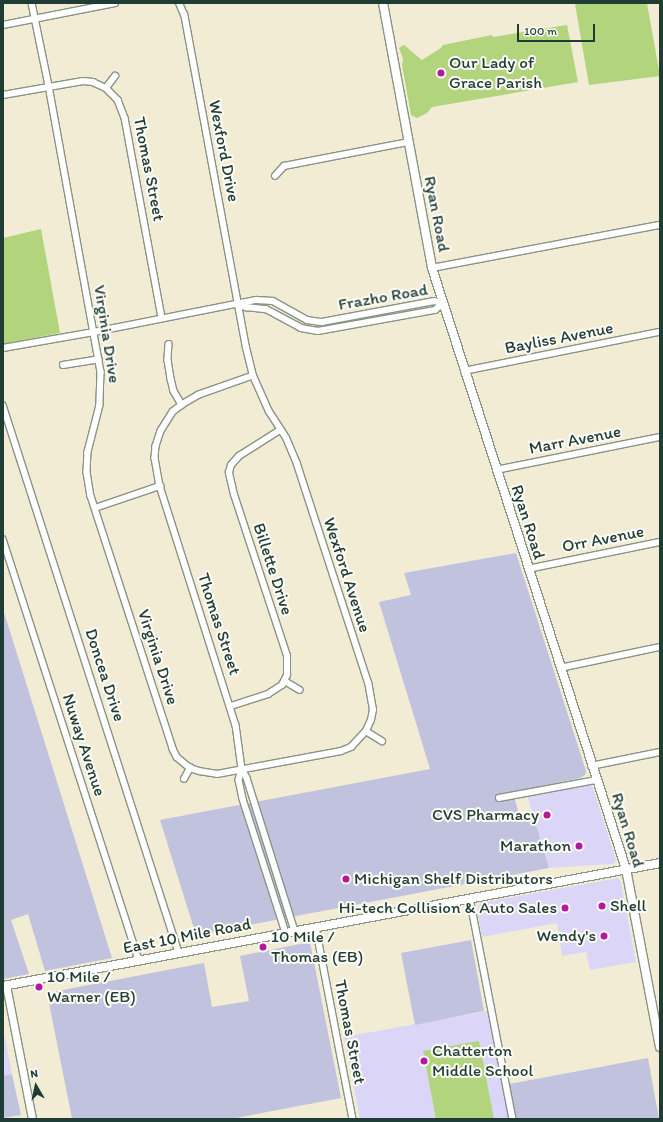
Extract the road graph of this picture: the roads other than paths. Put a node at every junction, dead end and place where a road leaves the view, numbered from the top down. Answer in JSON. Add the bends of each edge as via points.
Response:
{"nodes":[{"id":1,"x":32,"y":3,"type":"edge"},
{"id":2,"x":115,"y":3,"type":"edge"},
{"id":3,"x":179,"y":3,"type":"edge"},
{"id":4,"x":383,"y":3,"type":"edge"},
{"id":5,"x":104,"y":4,"type":"edge"},
{"id":6,"x":36,"y":18,"type":"junction"},
{"id":7,"x":3,"y":25,"type":"edge"},
{"id":8,"x":115,"y":76,"type":"dead end"},
{"id":9,"x":49,"y":86,"type":"junction"},
{"id":10,"x":106,"y":88,"type":"junction"},
{"id":11,"x":3,"y":95,"type":"edge"},
{"id":12,"x":409,"y":142,"type":"junction"},
{"id":13,"x":275,"y":176,"type":"dead end"},
{"id":14,"x":660,"y":225,"type":"edge"},
{"id":15,"x":432,"y":268,"type":"junction"},
{"id":16,"x":442,"y":303,"type":"junction"},
{"id":17,"x":238,"y":304,"type":"junction"},
{"id":18,"x":162,"y":318,"type":"junction"},
{"id":19,"x":94,"y":332,"type":"junction"},
{"id":20,"x":660,"y":332,"type":"edge"},
{"id":21,"x":169,"y":344,"type":"dead end"},
{"id":22,"x":3,"y":348,"type":"edge"},
{"id":23,"x":99,"y":359,"type":"junction"},
{"id":24,"x":63,"y":365,"type":"dead end"},
{"id":25,"x":464,"y":371,"type":"junction"},
{"id":26,"x":253,"y":376,"type":"junction"},
{"id":27,"x":3,"y":405,"type":"edge"},
{"id":28,"x":182,"y":405,"type":"junction"},
{"id":29,"x":280,"y":430,"type":"junction"},
{"id":30,"x":660,"y":437,"type":"edge"},
{"id":31,"x":496,"y":470,"type":"junction"},
{"id":32,"x":160,"y":486,"type":"junction"},
{"id":33,"x":95,"y":508,"type":"junction"},
{"id":34,"x":3,"y":539,"type":"edge"},
{"id":35,"x":660,"y":542,"type":"edge"},
{"id":36,"x":528,"y":569,"type":"junction"},
{"id":37,"x":660,"y":647,"type":"edge"},
{"id":38,"x":560,"y":668,"type":"junction"},
{"id":39,"x":285,"y":681,"type":"junction"},
{"id":40,"x":300,"y":690,"type":"dead end"},
{"id":41,"x":231,"y":706,"type":"junction"},
{"id":42,"x":366,"y":731,"type":"junction"},
{"id":43,"x":382,"y":741,"type":"dead end"},
{"id":44,"x":660,"y":752,"type":"edge"},
{"id":45,"x":591,"y":766,"type":"junction"},
{"id":46,"x":190,"y":768,"type":"junction"},
{"id":47,"x":242,"y":769,"type":"junction"},
{"id":48,"x":184,"y":779,"type":"dead end"},
{"id":49,"x":596,"y":780,"type":"junction"},
{"id":50,"x":499,"y":798,"type":"dead end"},
{"id":51,"x":266,"y":840,"type":"junction"},
{"id":52,"x":257,"y":842,"type":"junction"},
{"id":53,"x":660,"y":863,"type":"edge"},
{"id":54,"x":275,"y":867,"type":"junction"},
{"id":55,"x":626,"y":869,"type":"junction"},
{"id":56,"x":266,"y":871,"type":"junction"},
{"id":57,"x":470,"y":898,"type":"junction"},
{"id":58,"x":316,"y":927,"type":"junction"},
{"id":59,"x":295,"y":931,"type":"junction"},
{"id":60,"x":286,"y":933,"type":"junction"},
{"id":61,"x":180,"y":953,"type":"junction"},
{"id":62,"x":139,"y":961,"type":"junction"},
{"id":63,"x":5,"y":985,"type":"edge"},
{"id":64,"x":660,"y":1047,"type":"edge"},
{"id":65,"x":32,"y":1119,"type":"edge"},
{"id":66,"x":353,"y":1119,"type":"edge"},
{"id":67,"x":513,"y":1119,"type":"edge"}],
"edges":[{"from":1,"to":6,"type":"street","name":"Virginia Drive"},
{"from":2,"to":5,"type":"street"},
{"from":3,"to":17,"type":"street","name":"Wexford Drive","via":[[184,15]]},
{"from":4,"to":12,"type":"main road","name":"Ryan Road"},
{"from":5,"to":6,"type":"street"},
{"from":6,"to":7,"type":"street"},
{"from":6,"to":9,"type":"street","name":"Virginia Drive"},
{"from":8,"to":10,"type":"street"},
{"from":9,"to":10,"type":"street","name":"Thomas Street","via":[[83,81]]},
{"from":9,"to":11,"type":"street","name":"Thomas Street"},
{"from":9,"to":19,"type":"street","name":"Virginia Drive"},
{"from":10,"to":18,"type":"street","name":"Thomas Street","via":[[118,100],[125,118]]},
{"from":12,"to":13,"type":"street","via":[[284,166]]},
{"from":12,"to":15,"type":"main road","name":"Ryan Road"},
{"from":14,"to":15,"type":"street","name":"Frazho Road"},
{"from":15,"to":16,"type":"main road","name":"Ryan Road"},
{"from":16,"to":17,"type":"street","name":"Frazho Road","via":[[434,301],[322,322],[307,320],[267,300]]},
{"from":16,"to":17,"type":"street","name":"Frazho Road","via":[[435,310],[318,331],[301,328],[266,309]]},
{"from":16,"to":25,"type":"main road","name":"Ryan Road"},
{"from":17,"to":18,"type":"street","name":"Frazho Road"},
{"from":17,"to":26,"type":"street","name":"Wexford Avenue"},
{"from":18,"to":19,"type":"street","name":"Frazho Road"},
{"from":19,"to":22,"type":"street","name":"Frazho Road"},
{"from":19,"to":23,"type":"street","name":"Virginia Drive"},
{"from":20,"to":25,"type":"street","name":"Bayliss Avenue"},
{"from":21,"to":28,"type":"street","via":[[171,379]]},
{"from":23,"to":24,"type":"street"},
{"from":23,"to":33,"type":"street","name":"Virginia Drive","via":[[102,393],[90,441],[87,472]]},
{"from":25,"to":31,"type":"main road","name":"Ryan Road"},
{"from":26,"to":28,"type":"street","name":"Thomas Street"},
{"from":26,"to":29,"type":"street","name":"Wexford Avenue"},
{"from":27,"to":61,"type":"street","name":"Doncea Drive"},
{"from":28,"to":32,"type":"street","name":"Thomas Street","via":[[167,420],[158,438],[155,458]]},
{"from":29,"to":39,"type":"street","name":"Billette Drive","via":[[239,456],[231,465],[230,473],[234,495],[287,656]]},
{"from":29,"to":42,"type":"street","name":"Wexford Avenue","via":[[299,470],[368,683],[373,710]]},
{"from":30,"to":31,"type":"street","name":"Marr Avenue"},
{"from":31,"to":36,"type":"main road","name":"Ryan Road"},
{"from":32,"to":33,"type":"street"},
{"from":32,"to":41,"type":"street","name":"Thomas Street"},
{"from":33,"to":46,"type":"street","name":"Virginia Drive","via":[[171,743],[178,757]]},
{"from":34,"to":62,"type":"street","name":"Nuway Avenue"},
{"from":35,"to":36,"type":"street","name":"Orr Avenue"},
{"from":36,"to":38,"type":"main road","name":"Ryan Road"},
{"from":37,"to":38,"type":"street"},
{"from":38,"to":45,"type":"main road","name":"Ryan Road"},
{"from":39,"to":40,"type":"street"},
{"from":39,"to":41,"type":"street","via":[[268,694]]},
{"from":41,"to":47,"type":"street","name":"Thomas Street","via":[[239,740]]},
{"from":42,"to":43,"type":"street"},
{"from":42,"to":47,"type":"street","name":"Wexford Avenue","via":[[351,747],[341,751]]},
{"from":44,"to":45,"type":"street"},
{"from":45,"to":49,"type":"main road","name":"Ryan Road"},
{"from":46,"to":47,"type":"street","via":[[217,774]]},
{"from":46,"to":48,"type":"street"},
{"from":47,"to":51,"type":"street","name":"Thomas Street"},
{"from":47,"to":52,"type":"street","via":[[239,780]]},
{"from":49,"to":50,"type":"street"},
{"from":49,"to":55,"type":"main road","name":"Ryan Road"},
{"from":51,"to":52,"type":"street"},
{"from":51,"to":54,"type":"street","name":"Thomas Street"},
{"from":52,"to":56,"type":"street"},
{"from":53,"to":55,"type":"main road","name":"East 10 Mile Road"},
{"from":54,"to":56,"type":"street"},
{"from":54,"to":59,"type":"street","name":"Thomas Street"},
{"from":55,"to":57,"type":"main road","name":"East 10 Mile Road"},
{"from":55,"to":64,"type":"main road","name":"Ryan Road"},
{"from":56,"to":60,"type":"street"},
{"from":57,"to":58,"type":"main road","name":"East 10 Mile Road"},
{"from":57,"to":67,"type":"street"},
{"from":58,"to":59,"type":"main road","name":"East 10 Mile Road"},
{"from":58,"to":66,"type":"street","name":"Thomas Street"},
{"from":59,"to":60,"type":"main road","name":"East 10 Mile Road"},
{"from":60,"to":61,"type":"main road","name":"East 10 Mile Road"},
{"from":61,"to":62,"type":"main road","name":"East 10 Mile Road"},
{"from":62,"to":63,"type":"main road","name":"East 10 Mile Road"},
{"from":63,"to":65,"type":"street"}]}
